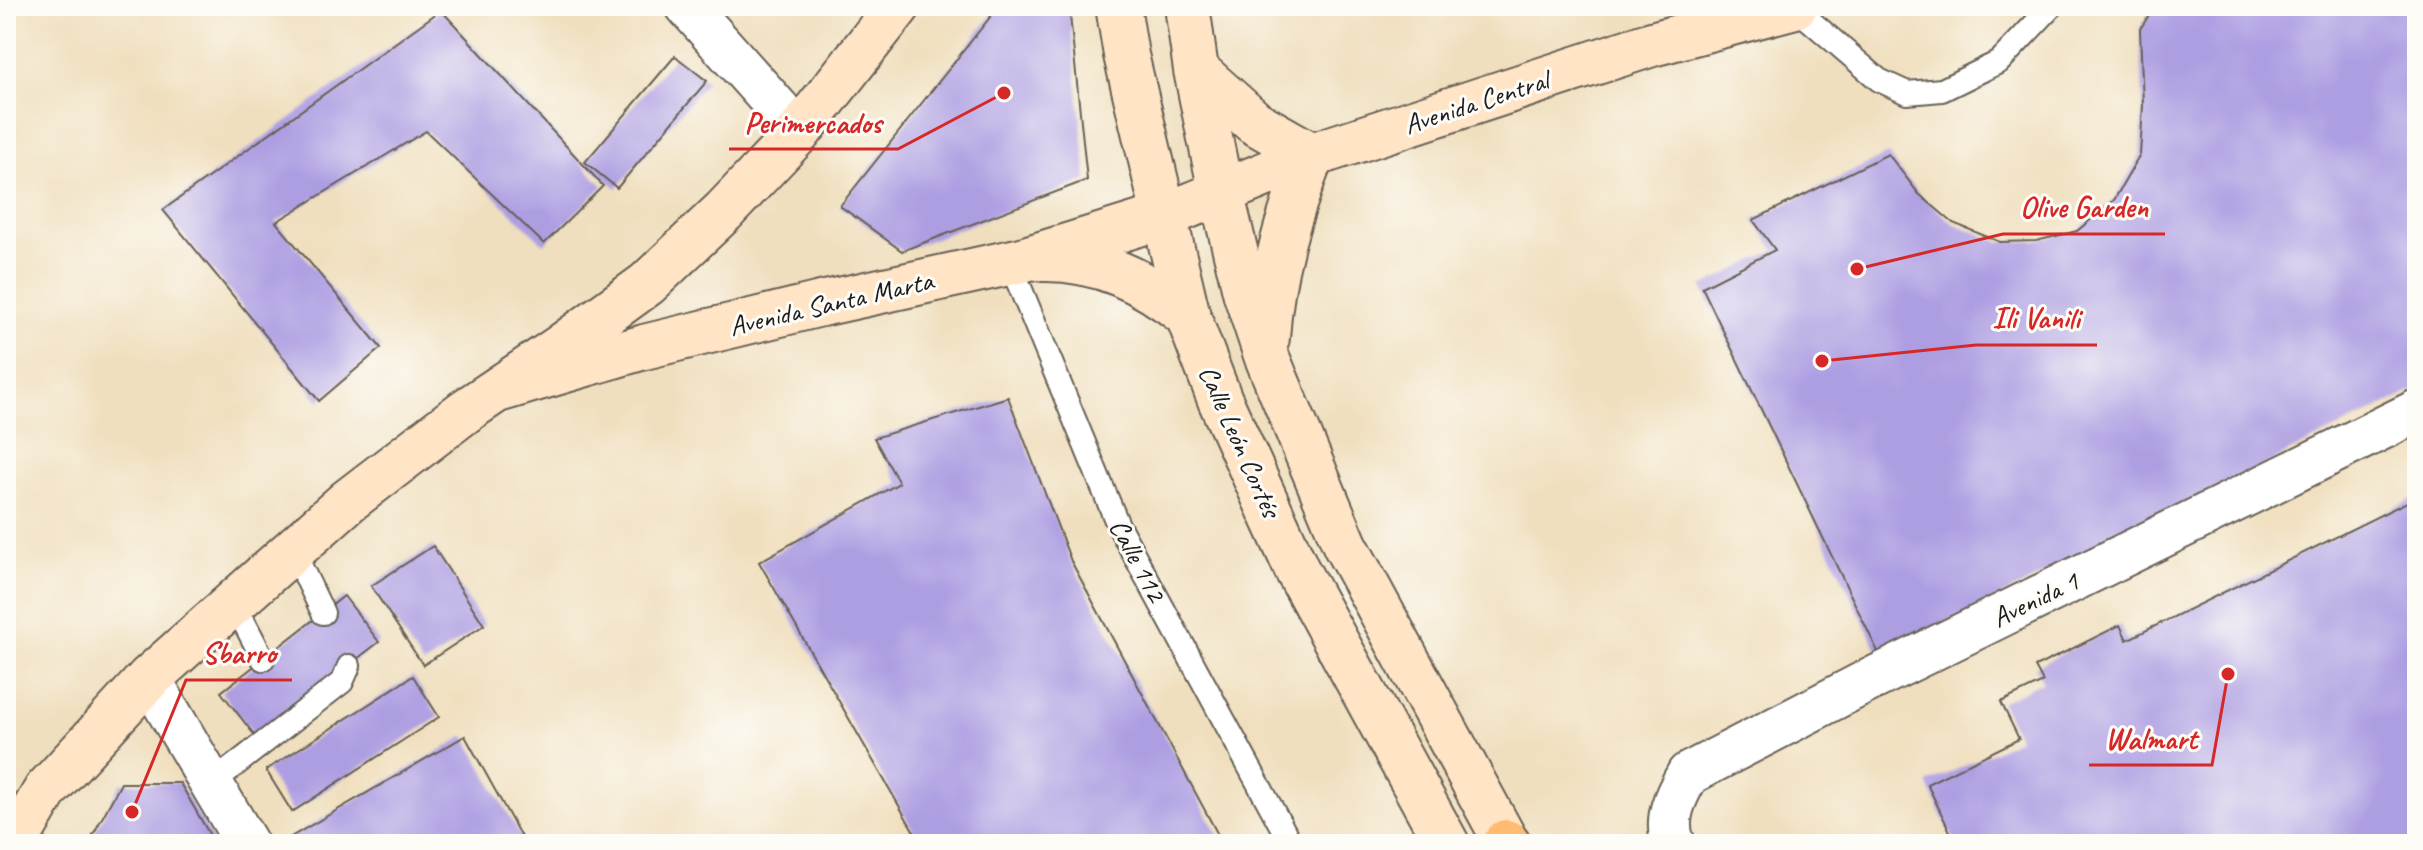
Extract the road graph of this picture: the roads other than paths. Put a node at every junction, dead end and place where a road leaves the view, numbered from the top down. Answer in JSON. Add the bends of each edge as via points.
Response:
{"nodes":[{"id":1,"x":687,"y":6,"type":"edge"},
{"id":2,"x":898,"y":6,"type":"edge"},
{"id":3,"x":1118,"y":6,"type":"edge"},
{"id":4,"x":1187,"y":6,"type":"edge"},
{"id":5,"x":1794,"y":6,"type":"edge"},
{"id":6,"x":2052,"y":6,"type":"edge"},
{"id":7,"x":1196,"y":70,"type":"junction"},
{"id":8,"x":799,"y":132,"type":"junction"},
{"id":9,"x":1312,"y":155,"type":"junction"},
{"id":10,"x":1221,"y":192,"type":"junction"},
{"id":11,"x":1164,"y":216,"type":"junction"},
{"id":12,"x":1016,"y":261,"type":"junction"},
{"id":13,"x":1188,"y":316,"type":"junction"},
{"id":14,"x":1266,"y":355,"type":"junction"},
{"id":15,"x":498,"y":390,"type":"junction"},
{"id":16,"x":2417,"y":411,"type":"edge"},
{"id":17,"x":293,"y":550,"type":"junction"},
{"id":18,"x":234,"y":603,"type":"junction"},
{"id":19,"x":323,"y":613,"type":"dead end"},
{"id":20,"x":263,"y":659,"type":"dead end"},
{"id":21,"x":349,"y":666,"type":"dead end"},
{"id":22,"x":149,"y":678,"type":"junction"},
{"id":23,"x":212,"y":783,"type":"junction"},
{"id":24,"x":1673,"y":825,"type":"edge"},
{"id":25,"x":1507,"y":843,"type":"edge"},
{"id":26,"x":14,"y":844,"type":"edge"},
{"id":27,"x":247,"y":844,"type":"edge"},
{"id":28,"x":1291,"y":844,"type":"edge"},
{"id":29,"x":1447,"y":844,"type":"edge"}],
"edges":[{"from":1,"to":8,"type":"street"},
{"from":2,"to":8,"type":"main road","name":"Avenida Santa Marta"},
{"from":3,"to":11,"type":"main road","name":"Calle León Cortés"},
{"from":4,"to":7,"type":"main road","name":"Calle León Cortés"},
{"from":5,"to":6,"type":"lane","via":[[1879,80],[1907,93],[1942,90],[1999,62]]},
{"from":5,"to":9,"type":"main road","name":"Avenida Central","via":[[1652,44]]},
{"from":7,"to":9,"type":"main road","via":[[1254,122]]},
{"from":7,"to":10,"type":"main road","name":"Calle León Cortés"},
{"from":8,"to":15,"type":"main road","name":"Avenida Santa Marta","via":[[647,284]]},
{"from":9,"to":10,"type":"main road","name":"Avenida Central"},
{"from":9,"to":14,"type":"main road","via":[[1278,253]]},
{"from":10,"to":11,"type":"main road","name":"Avenida Central"},
{"from":10,"to":14,"type":"main road","name":"Calle León Cortés"},
{"from":11,"to":12,"type":"main road","name":"Avenida Santa Marta"},
{"from":11,"to":13,"type":"main road","name":"Calle León Cortés"},
{"from":12,"to":13,"type":"main road","via":[[1094,264],[1160,293]]},
{"from":12,"to":15,"type":"main road","name":"Avenida Santa Marta","via":[[644,347]]},
{"from":12,"to":28,"type":"lane","name":"Calle 112","via":[[1118,525]]},
{"from":13,"to":29,"type":"main road","name":"Calle León Cortés","via":[[1297,570]]},
{"from":14,"to":25,"type":"main road","name":"Calle León Cortés","via":[[1345,545]]},
{"from":15,"to":17,"type":"main road","name":"Avenida Santa Marta","via":[[348,501]]},
{"from":16,"to":24,"type":"street","name":"Avenida 1","via":[[1688,774]]},
{"from":17,"to":18,"type":"main road","name":"Avenida Santa Marta"},
{"from":17,"to":19,"type":"lane"},
{"from":18,"to":20,"type":"lane"},
{"from":18,"to":22,"type":"main road","name":"Avenida Santa Marta"},
{"from":21,"to":23,"type":"lane","via":[[342,682],[290,717]]},
{"from":22,"to":23,"type":"street"},
{"from":22,"to":26,"type":"main road","name":"Avenida Santa Marta","via":[[46,790]]},
{"from":23,"to":27,"type":"street"}]}
